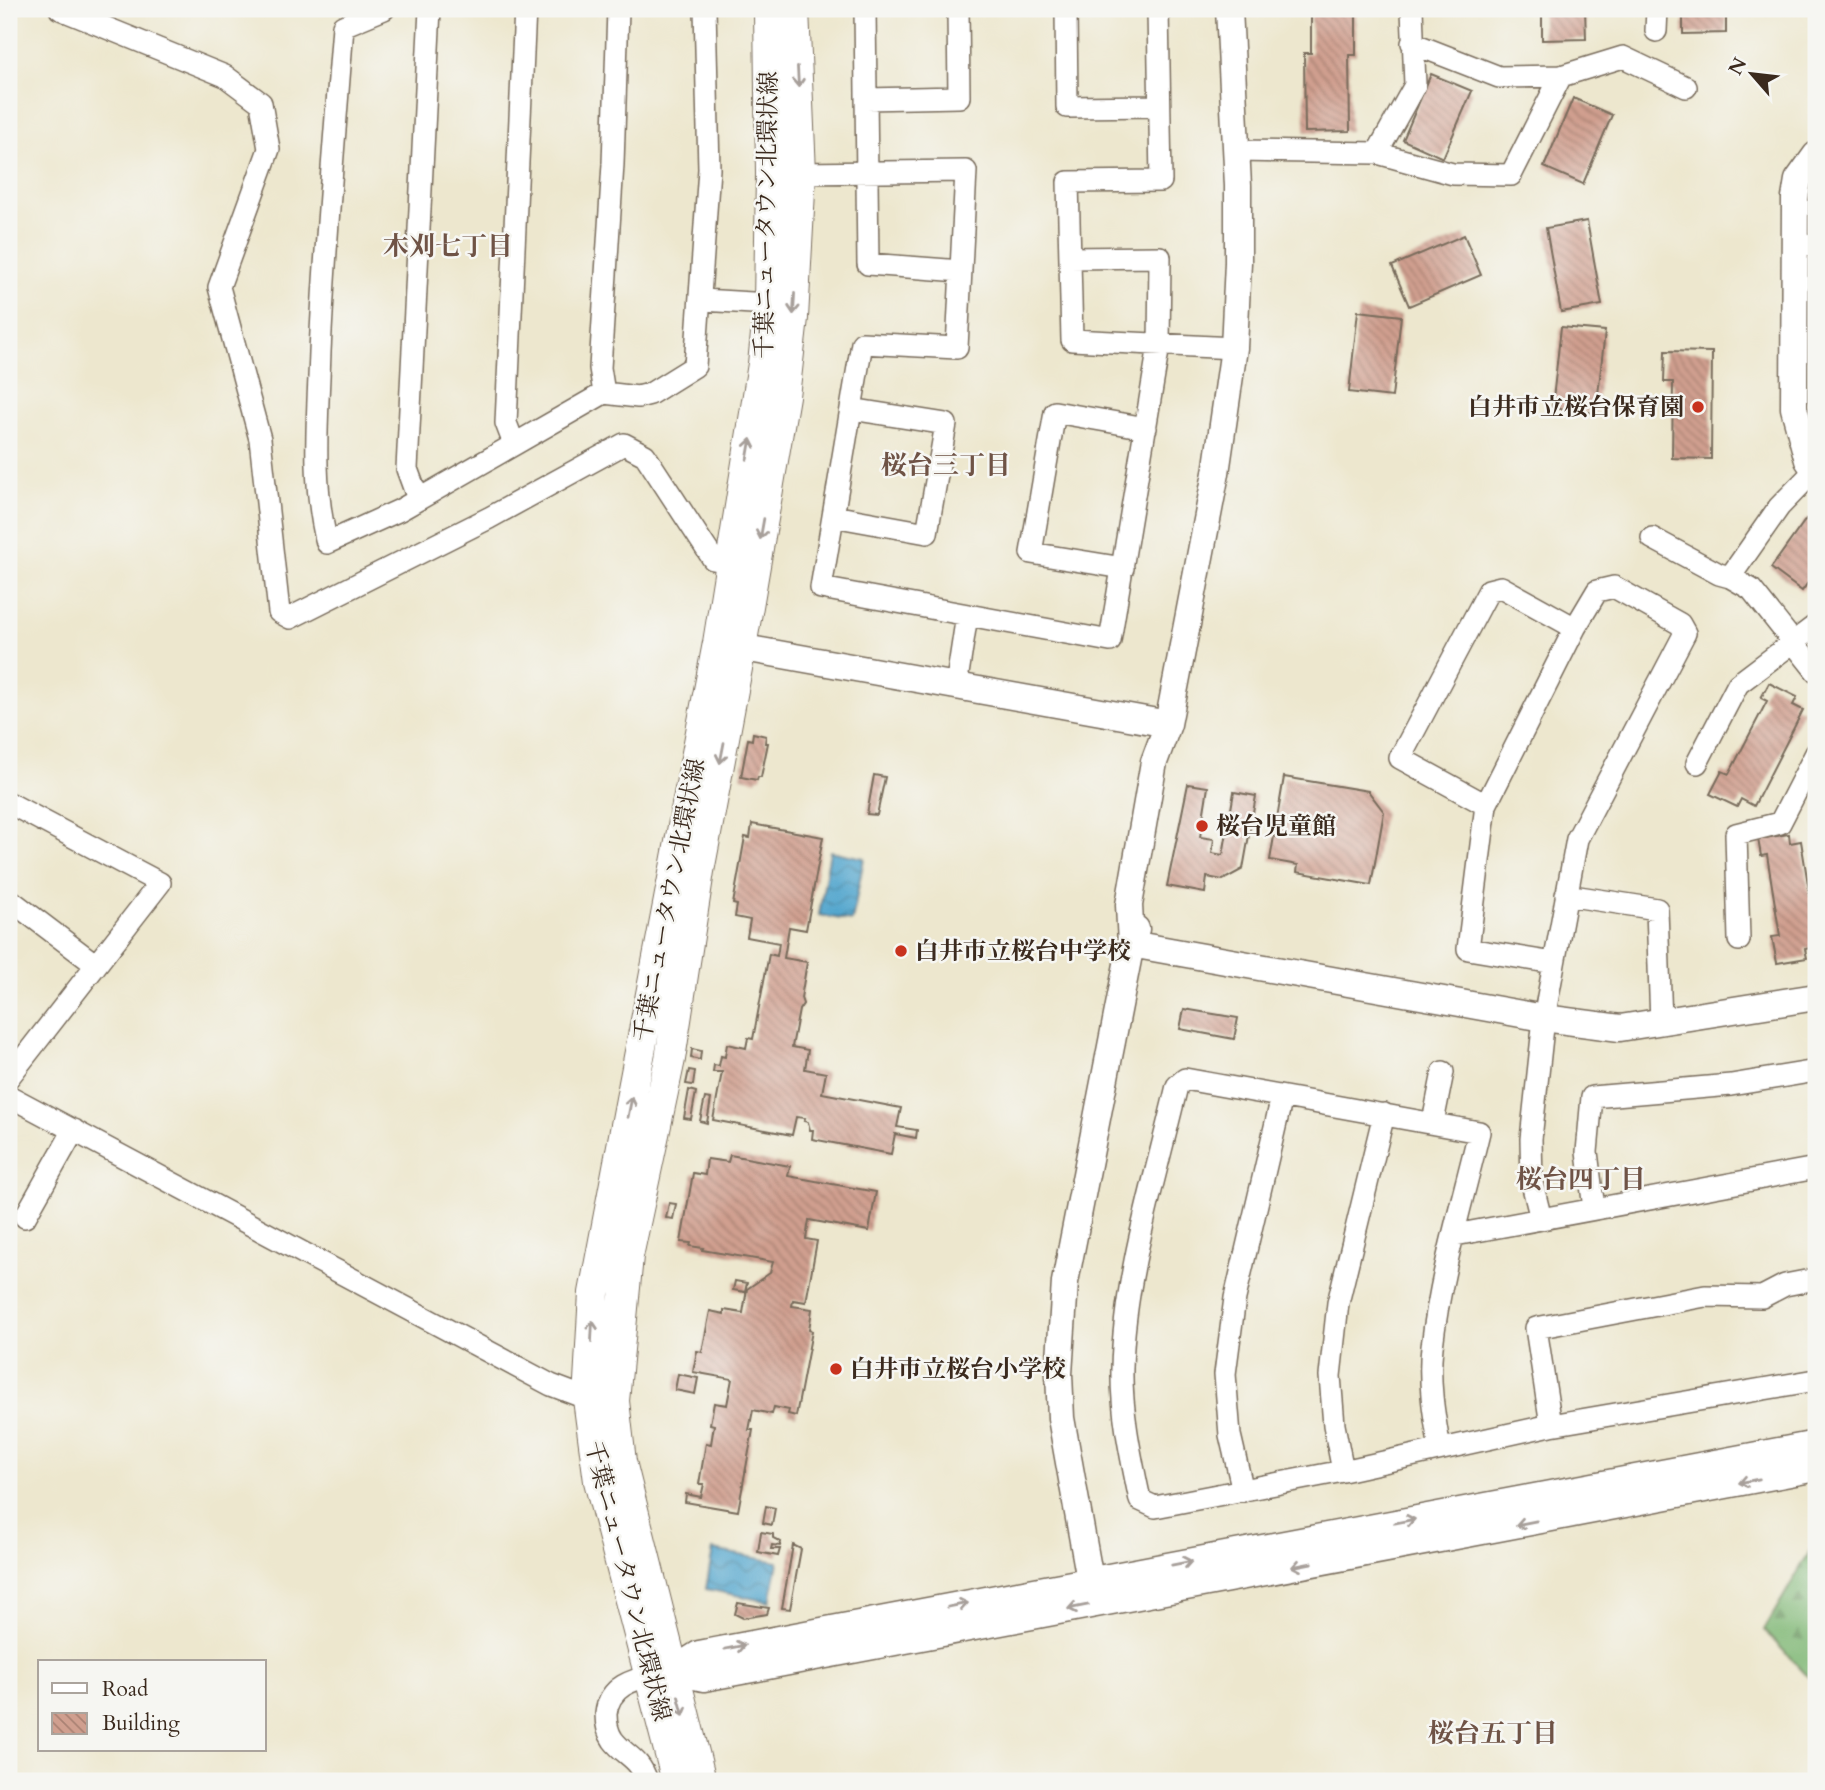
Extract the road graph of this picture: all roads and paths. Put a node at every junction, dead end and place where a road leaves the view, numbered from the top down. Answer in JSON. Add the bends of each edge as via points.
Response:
{"nodes":[{"id":1,"x":60,"y":9,"type":"edge"},
{"id":2,"x":384,"y":9,"type":"edge"},
{"id":3,"x":430,"y":9,"type":"edge"},
{"id":4,"x":525,"y":9,"type":"edge"},
{"id":5,"x":618,"y":9,"type":"edge"},
{"id":6,"x":705,"y":9,"type":"edge"},
{"id":7,"x":769,"y":9,"type":"edge"},
{"id":8,"x":794,"y":9,"type":"edge"},
{"id":9,"x":865,"y":9,"type":"edge"},
{"id":10,"x":958,"y":9,"type":"edge"},
{"id":11,"x":1066,"y":9,"type":"edge"},
{"id":12,"x":1158,"y":9,"type":"edge"},
{"id":13,"x":1229,"y":9,"type":"edge"},
{"id":14,"x":1412,"y":9,"type":"edge"},
{"id":15,"x":1657,"y":9,"type":"edge"},
{"id":16,"x":1656,"y":31,"type":"dead end"},
{"id":17,"x":1412,"y":43,"type":"junction"},
{"id":18,"x":1561,"y":76,"type":"junction"},
{"id":19,"x":1686,"y":87,"type":"dead end"},
{"id":20,"x":866,"y":99,"type":"junction"},
{"id":21,"x":1160,"y":106,"type":"junction"},
{"id":22,"x":1236,"y":151,"type":"junction"},
{"id":23,"x":1377,"y":153,"type":"junction"},
{"id":24,"x":1816,"y":155,"type":"edge"},
{"id":25,"x":801,"y":173,"type":"junction"},
{"id":26,"x":867,"y":173,"type":"junction"},
{"id":27,"x":1806,"y":244,"type":"edge"},
{"id":28,"x":1070,"y":258,"type":"junction"},
{"id":29,"x":961,"y":271,"type":"junction"},
{"id":30,"x":702,"y":300,"type":"junction"},
{"id":31,"x":769,"y":304,"type":"junction"},
{"id":32,"x":1159,"y":345,"type":"junction"},
{"id":33,"x":1234,"y":348,"type":"junction"},
{"id":34,"x":604,"y":393,"type":"junction"},
{"id":35,"x":851,"y":409,"type":"junction"},
{"id":36,"x":1146,"y":428,"type":"junction"},
{"id":37,"x":514,"y":444,"type":"junction"},
{"id":38,"x":1816,"y":471,"type":"edge"},
{"id":39,"x":418,"y":499,"type":"junction"},
{"id":40,"x":833,"y":516,"type":"junction"},
{"id":41,"x":1652,"y":538,"type":"dead end"},
{"id":42,"x":730,"y":562,"type":"junction"},
{"id":43,"x":1123,"y":568,"type":"junction"},
{"id":44,"x":1730,"y":577,"type":"junction"},
{"id":45,"x":967,"y":615,"type":"junction"},
{"id":46,"x":1816,"y":625,"type":"edge"},
{"id":47,"x":1575,"y":628,"type":"junction"},
{"id":48,"x":1793,"y":642,"type":"junction"},
{"id":49,"x":729,"y":645,"type":"junction"},
{"id":50,"x":1816,"y":671,"type":"edge"},
{"id":51,"x":956,"y":687,"type":"junction"},
{"id":52,"x":1168,"y":724,"type":"junction"},
{"id":53,"x":1816,"y":753,"type":"edge"},
{"id":54,"x":1698,"y":763,"type":"dead end"},
{"id":55,"x":9,"y":803,"type":"edge"},
{"id":56,"x":1486,"y":805,"type":"junction"},
{"id":57,"x":1566,"y":895,"type":"junction"},
{"id":58,"x":9,"y":900,"type":"edge"},
{"id":59,"x":1739,"y":940,"type":"dead end"},
{"id":60,"x":1131,"y":944,"type":"junction"},
{"id":61,"x":1554,"y":963,"type":"junction"},
{"id":62,"x":96,"y":965,"type":"junction"},
{"id":63,"x":1816,"y":998,"type":"edge"},
{"id":64,"x":1544,"y":1018,"type":"junction"},
{"id":65,"x":1661,"y":1023,"type":"junction"},
{"id":66,"x":1816,"y":1071,"type":"edge"},
{"id":67,"x":1443,"y":1072,"type":"dead end"},
{"id":68,"x":9,"y":1077,"type":"edge"},
{"id":69,"x":9,"y":1096,"type":"edge"},
{"id":70,"x":1282,"y":1097,"type":"junction"},
{"id":71,"x":1384,"y":1114,"type":"junction"},
{"id":72,"x":1433,"y":1122,"type":"junction"},
{"id":73,"x":74,"y":1130,"type":"junction"},
{"id":74,"x":1816,"y":1168,"type":"edge"},
{"id":75,"x":1594,"y":1209,"type":"junction"},
{"id":76,"x":25,"y":1217,"type":"dead end"},
{"id":77,"x":1541,"y":1219,"type":"junction"},
{"id":78,"x":1455,"y":1235,"type":"junction"},
{"id":79,"x":1816,"y":1279,"type":"edge"},
{"id":80,"x":1816,"y":1380,"type":"edge"},
{"id":81,"x":601,"y":1400,"type":"junction"},
{"id":82,"x":1552,"y":1425,"type":"junction"},
{"id":83,"x":1816,"y":1444,"type":"edge"},
{"id":84,"x":1440,"y":1449,"type":"junction"},
{"id":85,"x":1816,"y":1468,"type":"edge"},
{"id":86,"x":1343,"y":1471,"type":"junction"},
{"id":87,"x":1243,"y":1491,"type":"junction"},
{"id":88,"x":1090,"y":1580,"type":"junction"},
{"id":89,"x":662,"y":1673,"type":"junction"},
{"id":90,"x":648,"y":1781,"type":"edge"},
{"id":91,"x":677,"y":1781,"type":"edge"},
{"id":92,"x":701,"y":1781,"type":"edge"}],
"edges":[{"from":1,"to":42,"type":"street","via":[[225,76],[261,103],[269,149],[219,287],[260,439],[279,612],[290,618],[624,444],[645,455],[713,559]]},
{"from":2,"to":39,"type":"street","via":[[343,26],[324,275],[316,463],[319,513],[327,543]]},
{"from":3,"to":39,"type":"street","via":[[407,469]]},
{"from":4,"to":37,"type":"street","via":[[506,423]]},
{"from":5,"to":34,"type":"street","via":[[600,368]]},
{"from":6,"to":30,"type":"street","via":[[709,169]]},
{"from":7,"to":31,"type":"main road","name":"千葉ニュータウン北環状線"},
{"from":8,"to":25,"type":"main road","name":"千葉ニュータウン北環状線","one_way":true},
{"from":9,"to":20,"type":"street"},
{"from":10,"to":20,"type":"street","via":[[959,97]]},
{"from":11,"to":21,"type":"street","via":[[1067,107]]},
{"from":12,"to":21,"type":"street"},
{"from":13,"to":22,"type":"street"},
{"from":14,"to":17,"type":"street"},
{"from":15,"to":16,"type":"street"},
{"from":17,"to":18,"type":"street","via":[[1499,77]]},
{"from":17,"to":23,"type":"street","via":[[1416,85]]},
{"from":18,"to":19,"type":"street","via":[[1623,57]]},
{"from":18,"to":23,"type":"street","via":[[1511,175],[1453,174]]},
{"from":20,"to":26,"type":"street"},
{"from":21,"to":28,"type":"street","via":[[1161,181],[1068,182]]},
{"from":22,"to":23,"type":"street"},
{"from":22,"to":33,"type":"street"},
{"from":24,"to":27,"type":"street","via":[[1798,180],[1795,198]]},
{"from":25,"to":26,"type":"street"},
{"from":25,"to":49,"type":"main road","name":"千葉ニュータウン北環状線","one_way":true,"via":[[784,397]]},
{"from":26,"to":29,"type":"street","via":[[868,264]]},
{"from":26,"to":29,"type":"street","via":[[967,171]]},
{"from":27,"to":38,"type":"street","via":[[1794,408],[1808,460]]},
{"from":28,"to":32,"type":"street","via":[[1072,340]]},
{"from":28,"to":32,"type":"street","via":[[1160,257]]},
{"from":29,"to":35,"type":"street","via":[[957,348],[862,343]]},
{"from":30,"to":31,"type":"street"},
{"from":30,"to":34,"type":"street","via":[[695,366],[650,394]]},
{"from":42,"to":31,"type":"main road","name":"千葉ニュータウン北環状線","one_way":true},
{"from":32,"to":33,"type":"street"},
{"from":32,"to":36,"type":"street"},
{"from":33,"to":52,"type":"street","via":[[1216,473]]},
{"from":34,"to":37,"type":"street"},
{"from":35,"to":40,"type":"street"},
{"from":35,"to":40,"type":"street","via":[[946,424],[927,533]]},
{"from":36,"to":43,"type":"street"},
{"from":36,"to":43,"type":"street","via":[[1055,412],[1031,553]]},
{"from":37,"to":39,"type":"street"},
{"from":38,"to":44,"type":"street","via":[[1779,507]]},
{"from":40,"to":45,"type":"street","via":[[821,588]]},
{"from":41,"to":44,"type":"street"},
{"from":42,"to":49,"type":"main road","name":"千葉ニュータウン北環状線"},
{"from":43,"to":45,"type":"street","via":[[1110,641]]},
{"from":44,"to":48,"type":"street","via":[[1751,589]]},
{"from":45,"to":51,"type":"street"},
{"from":46,"to":48,"type":"street"},
{"from":47,"to":56,"type":"street"},
{"from":47,"to":56,"type":"street","via":[[1501,587],[1489,590],[1400,758]]},
{"from":47,"to":57,"type":"street","via":[[1597,591],[1614,587],[1680,624],[1685,634],[1577,839]]},
{"from":48,"to":50,"type":"street"},
{"from":48,"to":54,"type":"street","via":[[1738,684]]},
{"from":49,"to":51,"type":"street"},
{"from":49,"to":81,"type":"main road","name":"千葉ニュータウン北環状線","via":[[594,1293]]},
{"from":51,"to":52,"type":"street"},
{"from":52,"to":60,"type":"street","via":[[1154,762],[1129,905]]},
{"from":53,"to":59,"type":"street","via":[[1780,822],[1735,834]]},
{"from":55,"to":62,"type":"street","via":[[160,883]]},
{"from":56,"to":61,"type":"street","via":[[1468,948]]},
{"from":57,"to":61,"type":"street"},
{"from":57,"to":65,"type":"street","via":[[1657,909]]},
{"from":58,"to":62,"type":"street"},
{"from":60,"to":64,"type":"street"},
{"from":60,"to":88,"type":"street","via":[[1065,1282],[1061,1324],[1061,1418]]},
{"from":61,"to":64,"type":"street"},
{"from":62,"to":68,"type":"street"},
{"from":63,"to":65,"type":"street"},
{"from":64,"to":65,"type":"street","via":[[1620,1028]]},
{"from":64,"to":77,"type":"street","via":[[1531,1139],[1532,1183]]},
{"from":66,"to":75,"type":"street","via":[[1731,1085],[1592,1097],[1587,1152]]},
{"from":67,"to":72,"type":"street"},
{"from":69,"to":73,"type":"street"},
{"from":70,"to":71,"type":"street"},
{"from":70,"to":87,"type":"street","via":[[1235,1298],[1226,1374],[1230,1435]]},
{"from":70,"to":87,"type":"street","via":[[1185,1079],[1177,1086],[1132,1278],[1122,1369],[1127,1434],[1140,1500],[1155,1507]]},
{"from":71,"to":72,"type":"street"},
{"from":71,"to":86,"type":"street","via":[[1338,1303],[1331,1376]]},
{"from":72,"to":78,"type":"street","via":[[1479,1132]]},
{"from":73,"to":76,"type":"street"},
{"from":73,"to":81,"type":"street","via":[[551,1385]]},
{"from":74,"to":75,"type":"street"},
{"from":75,"to":77,"type":"street"},
{"from":77,"to":78,"type":"street"},
{"from":78,"to":84,"type":"street","via":[[1432,1349]]},
{"from":79,"to":82,"type":"street","via":[[1785,1284],[1762,1297],[1705,1296],[1536,1328]]},
{"from":80,"to":82,"type":"street"},
{"from":81,"to":89,"type":"main road","name":"千葉ニュータウン北環状線","via":[[598,1481]]},
{"from":82,"to":84,"type":"street"},
{"from":88,"to":83,"type":"street","one_way":true},
{"from":84,"to":86,"type":"street"},
{"from":85,"to":89,"type":"street","one_way":true,"via":[[704,1678]]},
{"from":86,"to":87,"type":"street"},
{"from":89,"to":88,"type":"street","one_way":true,"via":[[699,1654]]},
{"from":89,"to":90,"type":"street","via":[[618,1688],[606,1720],[615,1743],[632,1756]]},
{"from":89,"to":91,"type":"main road","name":"千葉ニュータウン北環状線"},
{"from":89,"to":92,"type":"main road","name":"千葉ニュータウン北環状線","one_way":true}]}
